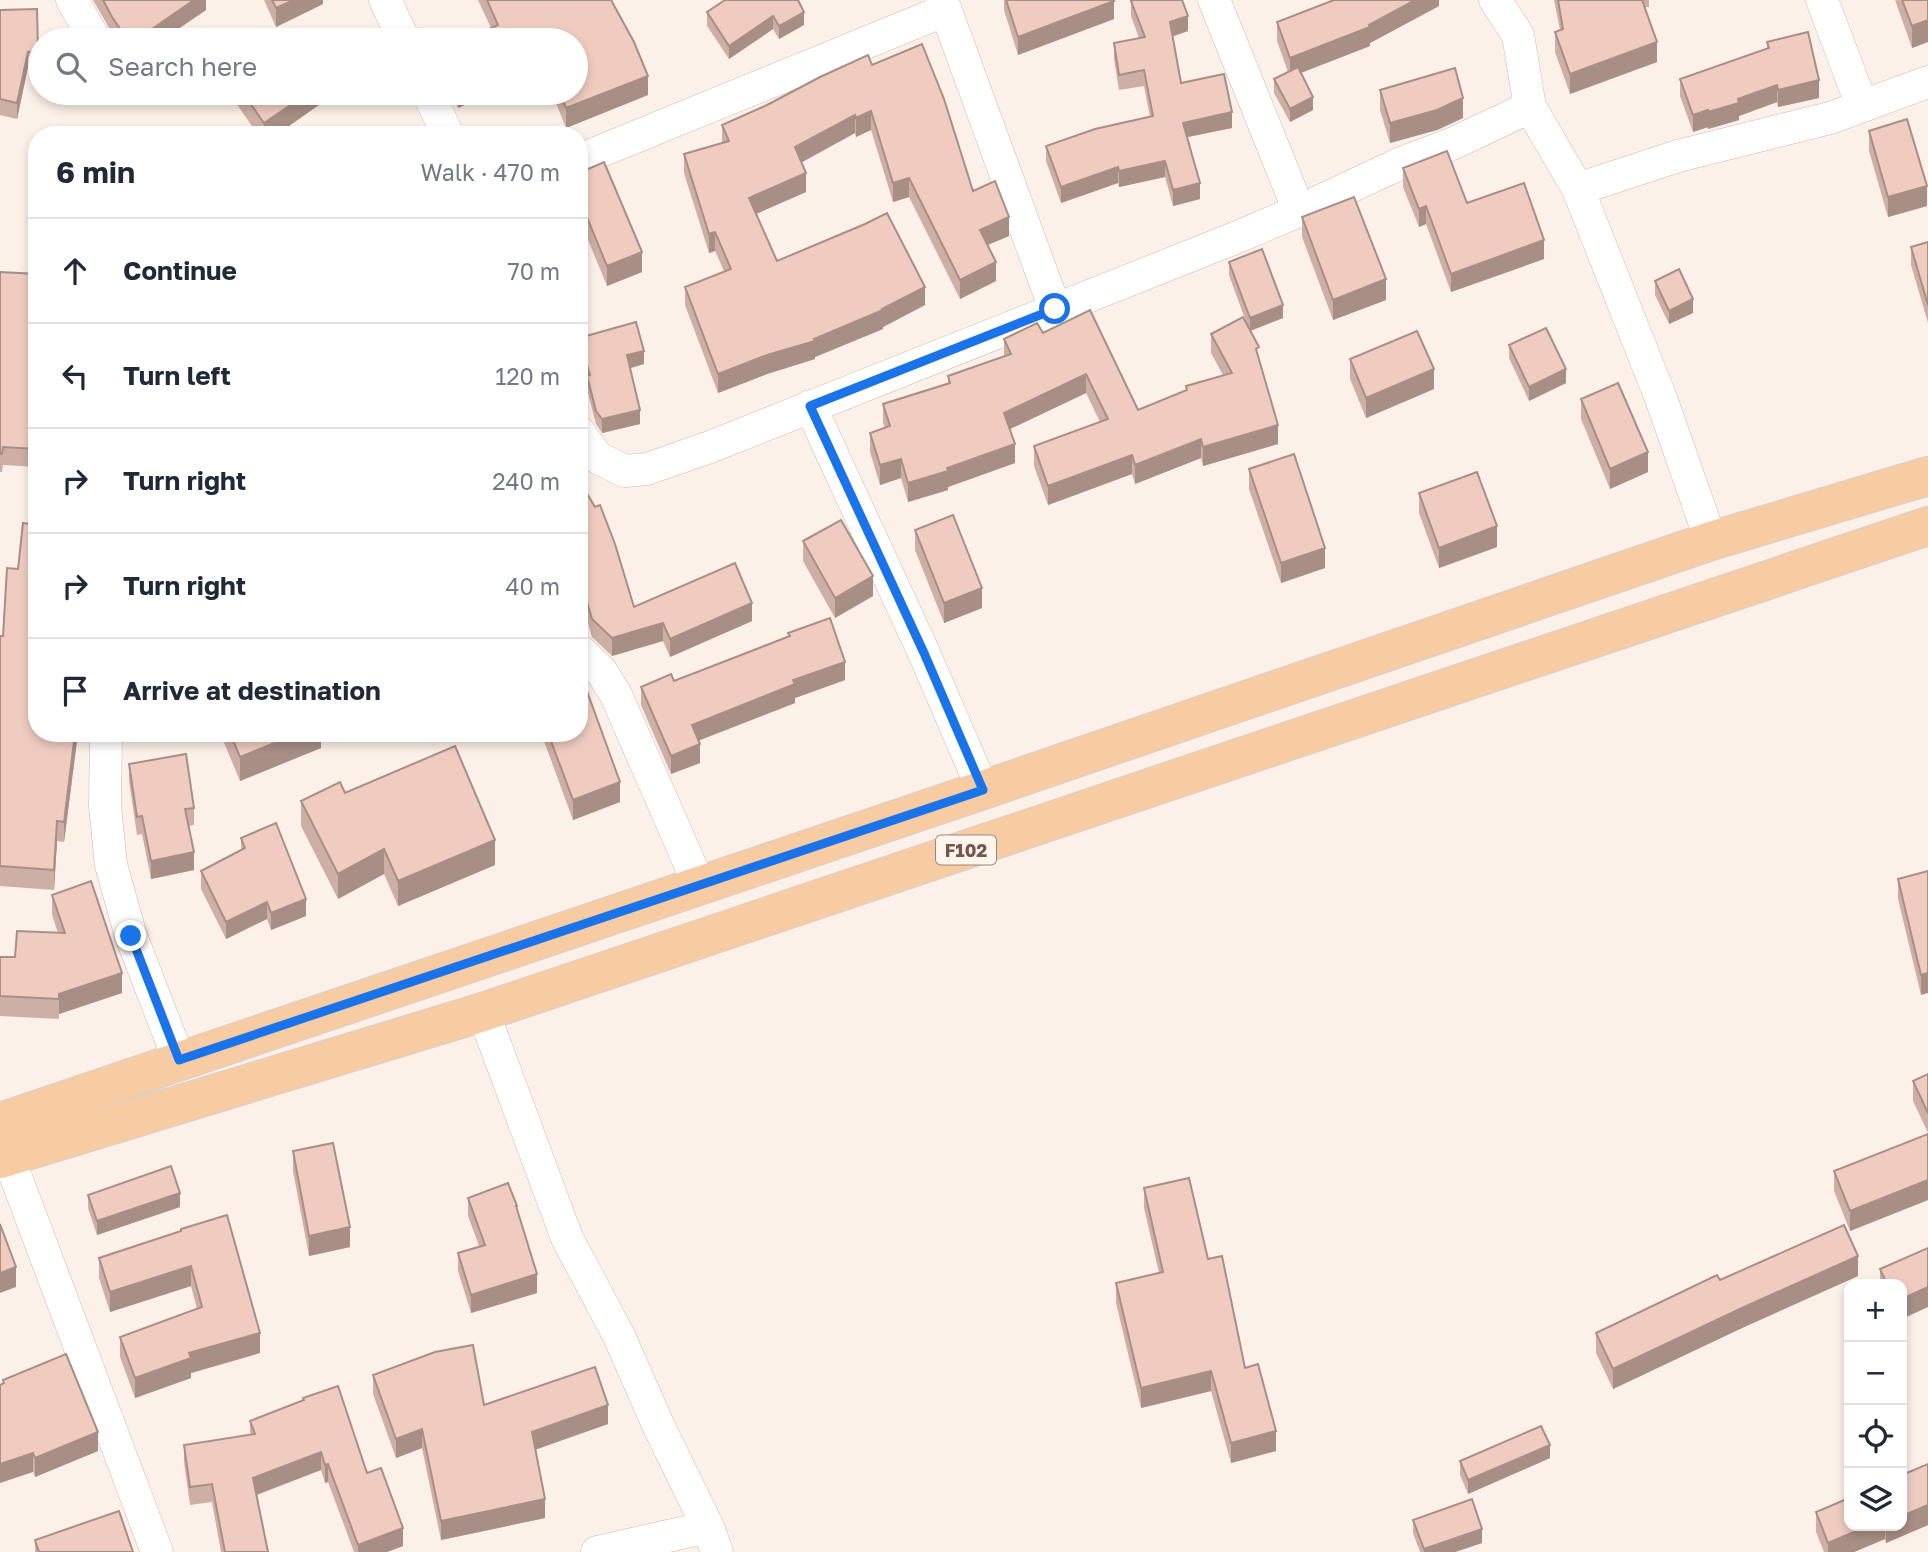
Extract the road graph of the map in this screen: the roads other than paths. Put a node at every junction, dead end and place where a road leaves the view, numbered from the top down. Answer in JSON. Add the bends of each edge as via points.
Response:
{"nodes":[{"id":1,"x":72,"y":0,"type":"edge"},
{"id":2,"x":385,"y":0,"type":"edge"},
{"id":3,"x":1214,"y":0,"type":"edge"},
{"id":4,"x":1495,"y":0,"type":"edge"},
{"id":5,"x":1822,"y":0,"type":"edge"},
{"id":6,"x":944,"y":5,"type":"edge"},
{"id":7,"x":88,"y":28,"type":"edge"},
{"id":8,"x":398,"y":28,"type":"edge"},
{"id":9,"x":1928,"y":82,"type":"edge"},
{"id":10,"x":434,"y":105,"type":"edge"},
{"id":11,"x":1862,"y":106,"type":"junction"},
{"id":12,"x":1530,"y":107,"type":"junction"},
{"id":13,"x":444,"y":126,"type":"edge"},
{"id":14,"x":588,"y":156,"type":"edge"},
{"id":15,"x":1578,"y":189,"type":"junction"},
{"id":16,"x":1299,"y":211,"type":"junction"},
{"id":17,"x":1055,"y":309,"type":"junction"},
{"id":18,"x":810,"y":406,"type":"junction"},
{"id":19,"x":588,"y":444,"type":"edge"},
{"id":20,"x":1928,"y":476,"type":"edge"},
{"id":21,"x":1928,"y":526,"type":"edge"},
{"id":22,"x":1711,"y":541,"type":"junction"},
{"id":23,"x":588,"y":659,"type":"edge"},
{"id":24,"x":106,"y":742,"type":"edge"},
{"id":25,"x":983,"y":790,"type":"junction"},
{"id":26,"x":699,"y":885,"type":"junction"},
{"id":27,"x":483,"y":1012,"type":"junction"},
{"id":28,"x":179,"y":1060,"type":"junction"},
{"id":29,"x":3,"y":1146,"type":"edge"},
{"id":30,"x":713,"y":1540,"type":"edge"},
{"id":31,"x":157,"y":1552,"type":"edge"},
{"id":32,"x":597,"y":1552,"type":"edge"}],
"edges":[{"from":1,"to":7,"type":"street"},
{"from":2,"to":8,"type":"street"},
{"from":3,"to":16,"type":"street"},
{"from":4,"to":12,"type":"street","via":[[1518,35]]},
{"from":5,"to":11,"type":"street"},
{"from":6,"to":14,"type":"street"},
{"from":6,"to":17,"type":"street"},
{"from":9,"to":11,"type":"street"},
{"from":10,"to":13,"type":"street"},
{"from":11,"to":15,"type":"street","via":[[1678,156]]},
{"from":12,"to":15,"type":"street"},
{"from":12,"to":16,"type":"street"},
{"from":15,"to":22,"type":"street"},
{"from":16,"to":17,"type":"street"},
{"from":17,"to":18,"type":"street"},
{"from":18,"to":19,"type":"street","via":[[647,469],[625,471],[598,458]]},
{"from":18,"to":25,"type":"street"},
{"from":20,"to":22,"type":"main road","number":"F102"},
{"from":21,"to":27,"type":"main road","number":"F102"},
{"from":22,"to":25,"type":"main road","number":"F102"},
{"from":23,"to":26,"type":"street","via":[[616,695]]},
{"from":24,"to":28,"type":"street","via":[[105,806],[111,865],[131,936]]},
{"from":25,"to":26,"type":"main road","number":"F102"},
{"from":26,"to":28,"type":"main road","number":"F102"},
{"from":27,"to":29,"type":"main road","number":"F102"},
{"from":27,"to":30,"type":"street","via":[[568,1238],[619,1336]]},
{"from":28,"to":29,"type":"main road","number":"F102"},
{"from":29,"to":31,"type":"street"},
{"from":30,"to":32,"type":"street"}]}
